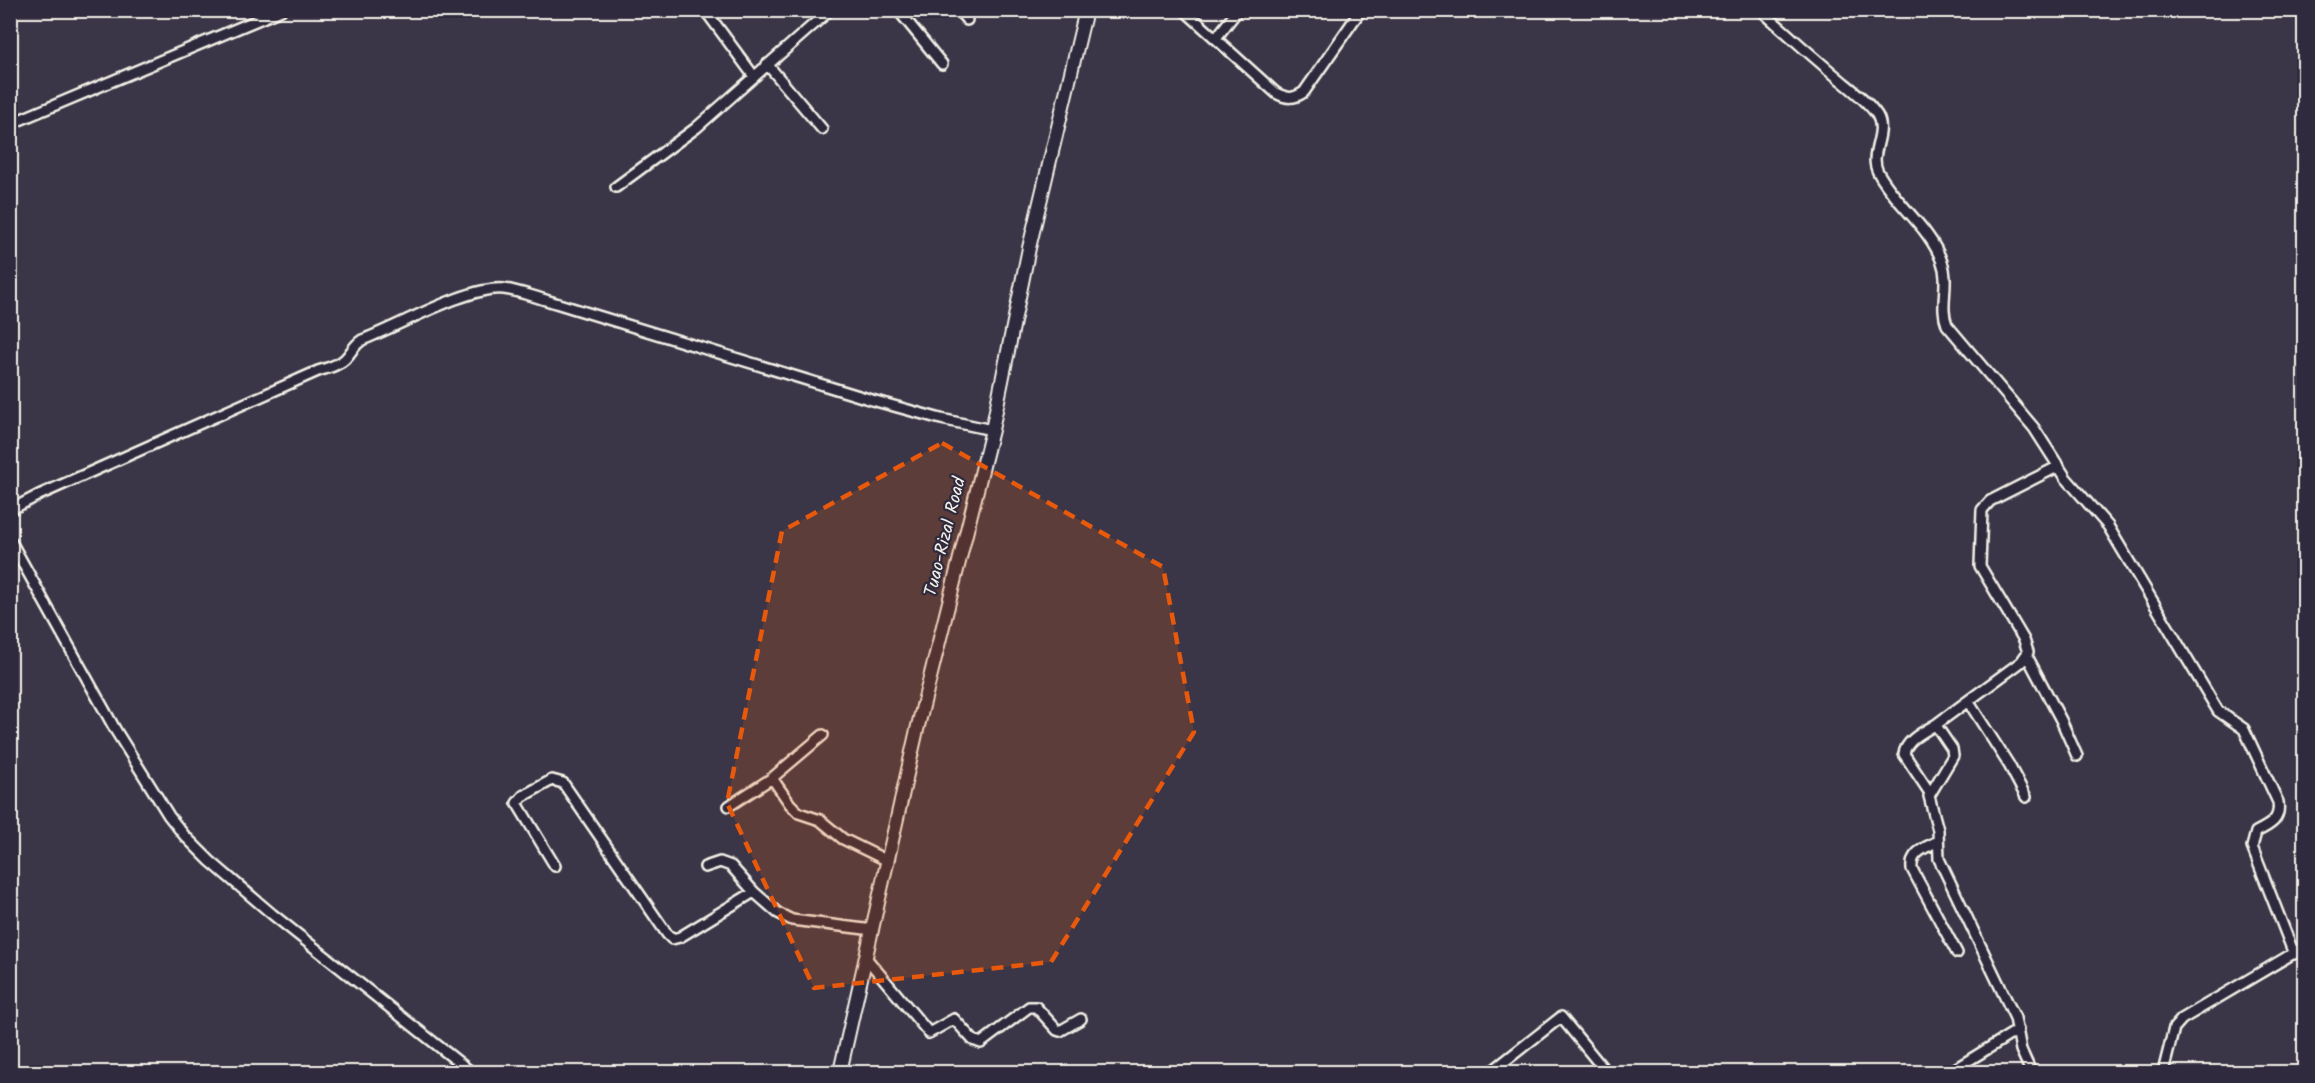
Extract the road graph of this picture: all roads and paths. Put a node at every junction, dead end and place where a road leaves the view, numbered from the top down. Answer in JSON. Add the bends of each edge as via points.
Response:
{"nodes":[{"id":1,"x":281,"y":10,"type":"edge"},
{"id":2,"x":705,"y":10,"type":"edge"},
{"id":3,"x":830,"y":10,"type":"edge"},
{"id":4,"x":898,"y":10,"type":"edge"},
{"id":5,"x":958,"y":10,"type":"edge"},
{"id":6,"x":1086,"y":10,"type":"edge"},
{"id":7,"x":1184,"y":10,"type":"edge"},
{"id":8,"x":1238,"y":10,"type":"edge"},
{"id":9,"x":1361,"y":10,"type":"edge"},
{"id":10,"x":1761,"y":10,"type":"edge"},
{"id":11,"x":967,"y":20,"type":"dead end"},
{"id":12,"x":1216,"y":38,"type":"junction"},
{"id":13,"x":768,"y":64,"type":"junction"},
{"id":14,"x":942,"y":64,"type":"dead end"},
{"id":15,"x":753,"y":75,"type":"junction"},
{"id":16,"x":10,"y":124,"type":"edge"},
{"id":17,"x":822,"y":129,"type":"dead end"},
{"id":18,"x":616,"y":186,"type":"dead end"},
{"id":19,"x":992,"y":430,"type":"junction"},
{"id":20,"x":2059,"y":466,"type":"junction"},
{"id":21,"x":10,"y":510,"type":"edge"},
{"id":22,"x":10,"y":540,"type":"edge"},
{"id":23,"x":2027,"y":656,"type":"junction"},
{"id":24,"x":1968,"y":701,"type":"junction"},
{"id":25,"x":1938,"y":723,"type":"junction"},
{"id":26,"x":823,"y":735,"type":"dead end"},
{"id":27,"x":2077,"y":756,"type":"dead end"},
{"id":28,"x":772,"y":778,"type":"junction"},
{"id":29,"x":1930,"y":793,"type":"junction"},
{"id":30,"x":2026,"y":797,"type":"dead end"},
{"id":31,"x":729,"y":806,"type":"dead end"},
{"id":32,"x":1938,"y":840,"type":"junction"},
{"id":33,"x":888,"y":861,"type":"junction"},
{"id":34,"x":555,"y":866,"type":"dead end"},
{"id":35,"x":705,"y":867,"type":"dead end"},
{"id":36,"x":754,"y":892,"type":"junction"},
{"id":37,"x":873,"y":930,"type":"junction"},
{"id":38,"x":2304,"y":947,"type":"edge"},
{"id":39,"x":1957,"y":952,"type":"dead end"},
{"id":40,"x":2294,"y":954,"type":"junction"},
{"id":41,"x":867,"y":958,"type":"junction"},
{"id":42,"x":1081,"y":1019,"type":"dead end"},
{"id":43,"x":2018,"y":1030,"type":"junction"},
{"id":44,"x":471,"y":1072,"type":"edge"},
{"id":45,"x":840,"y":1072,"type":"edge"},
{"id":46,"x":1491,"y":1072,"type":"edge"},
{"id":47,"x":1606,"y":1072,"type":"edge"},
{"id":48,"x":1950,"y":1072,"type":"edge"},
{"id":49,"x":2031,"y":1072,"type":"edge"},
{"id":50,"x":2163,"y":1072,"type":"edge"}],
"edges":[{"from":1,"to":16,"type":"street"},
{"from":2,"to":15,"type":"street"},
{"from":3,"to":13,"type":"street"},
{"from":4,"to":14,"type":"street"},
{"from":5,"to":11,"type":"street"},
{"from":6,"to":19,"type":"main road","name":"Tuao-Rizal Road","via":[[1029,248]]},
{"from":7,"to":12,"type":"street"},
{"from":8,"to":12,"type":"street"},
{"from":9,"to":12,"type":"street","via":[[1304,92],[1292,98],[1276,93]]},
{"from":10,"to":20,"type":"street","via":[[1877,115],[1881,129],[1875,164],[1942,261],[1947,325],[2034,428]]},
{"from":13,"to":15,"type":"street"},
{"from":13,"to":17,"type":"street"},
{"from":15,"to":18,"type":"street","via":[[696,128]]},
{"from":19,"to":21,"type":"street","via":[[872,400],[549,301],[505,289],[489,290],[362,340],[338,364]]},
{"from":19,"to":33,"type":"main road","name":"Tuao-Rizal Road"},
{"from":20,"to":23,"type":"street","via":[[1990,501],[1982,510],[1980,566],[2028,646]]},
{"from":20,"to":40,"type":"street","via":[[2108,526],[2217,711],[2244,729],[2280,812],[2274,822],[2256,832],[2252,848]]},
{"from":22,"to":44,"type":"street","via":[[116,731],[184,835],[272,914]]},
{"from":23,"to":24,"type":"street"},
{"from":23,"to":27,"type":"street"},
{"from":24,"to":25,"type":"street"},
{"from":24,"to":30,"type":"street"},
{"from":25,"to":29,"type":"street","via":[[1953,756]]},
{"from":25,"to":29,"type":"street","via":[[1904,750]]},
{"from":26,"to":28,"type":"street"},
{"from":28,"to":31,"type":"street"},
{"from":28,"to":33,"type":"street","via":[[799,813],[820,819],[843,838]]},
{"from":29,"to":32,"type":"street"},
{"from":32,"to":39,"type":"street","via":[[1916,854],[1912,869]]},
{"from":32,"to":43,"type":"street","via":[[1939,859],[2007,999]]},
{"from":33,"to":37,"type":"main road","name":"Tuao-Rizal Road"},
{"from":34,"to":36,"type":"street","via":[[517,803],[552,780],[563,783],[672,939]]},
{"from":35,"to":36,"type":"street","via":[[727,863]]},
{"from":36,"to":37,"type":"street","via":[[792,920]]},
{"from":37,"to":41,"type":"main road","name":"Tuao-Rizal Road"},
{"from":38,"to":40,"type":"street"},
{"from":40,"to":50,"type":"street","via":[[2182,1019],[2174,1028]]},
{"from":41,"to":42,"type":"street","via":[[929,1033],[954,1019],[973,1040],[981,1043],[1029,1007],[1036,1007],[1060,1031]]},
{"from":41,"to":45,"type":"main road","name":"Tuao-Rizal Road"},
{"from":43,"to":48,"type":"street"},
{"from":43,"to":49,"type":"street","via":[[2021,1050]]},
{"from":46,"to":47,"type":"street","via":[[1561,1017]]}]}
